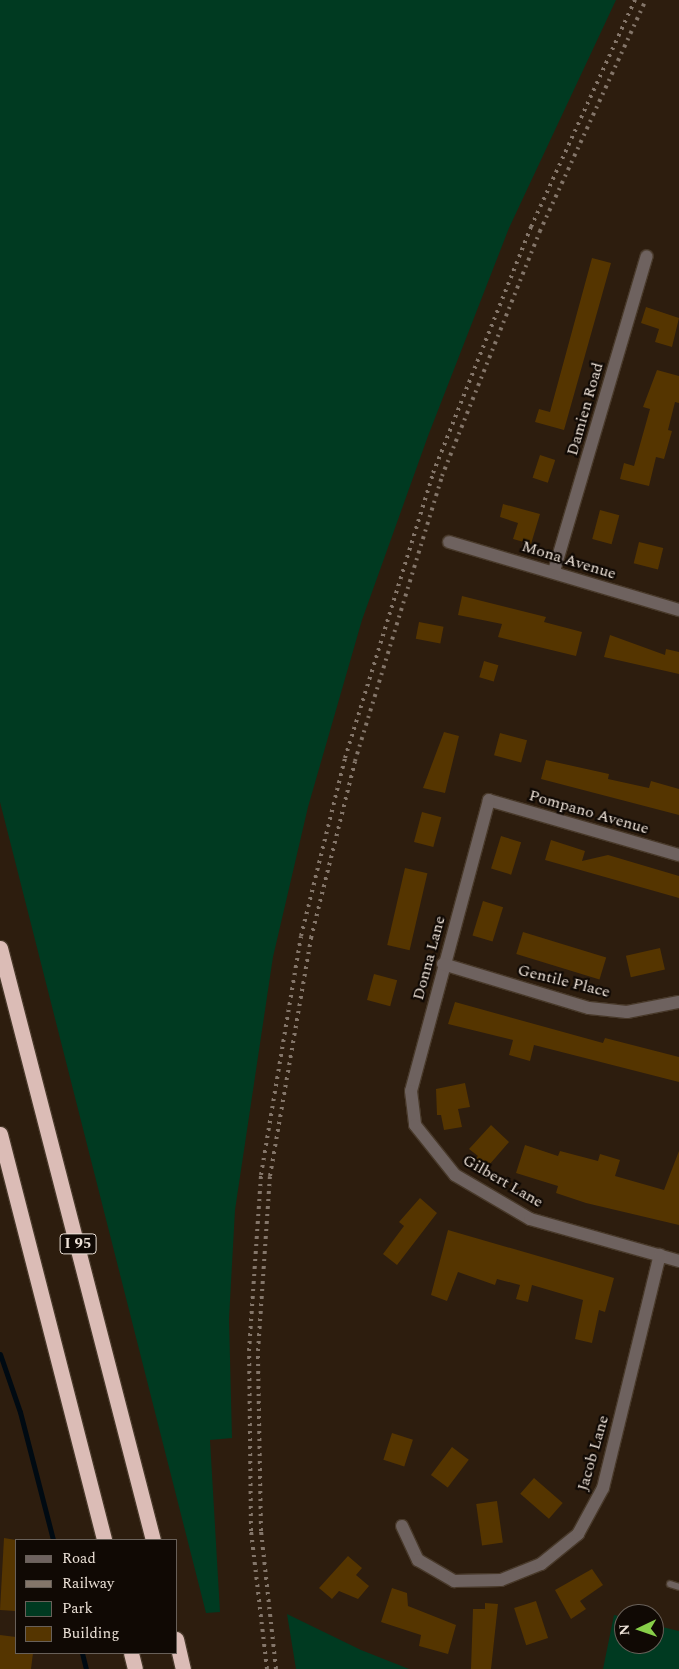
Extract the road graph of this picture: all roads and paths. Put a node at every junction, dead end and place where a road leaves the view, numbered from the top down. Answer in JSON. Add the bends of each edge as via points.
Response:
{"nodes":[{"id":1,"x":648,"y":256,"type":"dead end"},
{"id":2,"x":448,"y":542,"type":"dead end"},
{"id":3,"x":554,"y":571,"type":"junction"},
{"id":4,"x":679,"y":610,"type":"edge"},
{"id":5,"x":489,"y":800,"type":"joint"},
{"id":6,"x":679,"y":855,"type":"edge"},
{"id":7,"x":0,"y":948,"type":"edge"},
{"id":8,"x":443,"y":964,"type":"junction"},
{"id":9,"x":679,"y":1002,"type":"edge"},
{"id":10,"x":415,"y":1125,"type":"joint"},
{"id":11,"x":0,"y":1134,"type":"edge"},
{"id":12,"x":660,"y":1255,"type":"junction"},
{"id":13,"x":679,"y":1261,"type":"edge"},
{"id":14,"x":402,"y":1526,"type":"dead end"},
{"id":15,"x":104,"y":1539,"type":"edge"},
{"id":16,"x":153,"y":1539,"type":"edge"},
{"id":17,"x":670,"y":1584,"type":"dead end"},
{"id":18,"x":679,"y":1587,"type":"edge"},
{"id":19,"x":178,"y":1648,"type":"edge"},
{"id":20,"x":132,"y":1654,"type":"edge"},
{"id":21,"x":136,"y":1669,"type":"edge"},
{"id":22,"x":183,"y":1669,"type":"edge"}],
"edges":[{"from":1,"to":3,"type":"street","name":"Damien Road"},
{"from":2,"to":3,"type":"street","name":"Mona Avenue"},
{"from":3,"to":4,"type":"street","name":"Mona Avenue"},
{"from":5,"to":6,"type":"street","name":"Pompano Avenue"},
{"from":5,"to":8,"type":"street","name":"Donna Lane"},
{"from":7,"to":16,"type":"highway","number":"I 95"},
{"from":8,"to":9,"type":"street","name":"Gentile Place","via":[[589,1008],[627,1012]]},
{"from":8,"to":10,"type":"street","name":"Donna Lane","via":[[412,1091]]},
{"from":10,"to":12,"type":"street","name":"Gilbert Lane","via":[[455,1175],[530,1218]]},
{"from":11,"to":15,"type":"highway"},
{"from":12,"to":13,"type":"street","name":"Gilbert Lane"},
{"from":12,"to":14,"type":"street","name":"Jacob Lane","via":[[603,1488],[578,1534],[540,1564],[501,1580],[454,1581],[418,1560]]},
{"from":17,"to":18,"type":"lane"},
{"from":19,"to":22,"type":"highway"},
{"from":20,"to":21,"type":"highway"}]}
